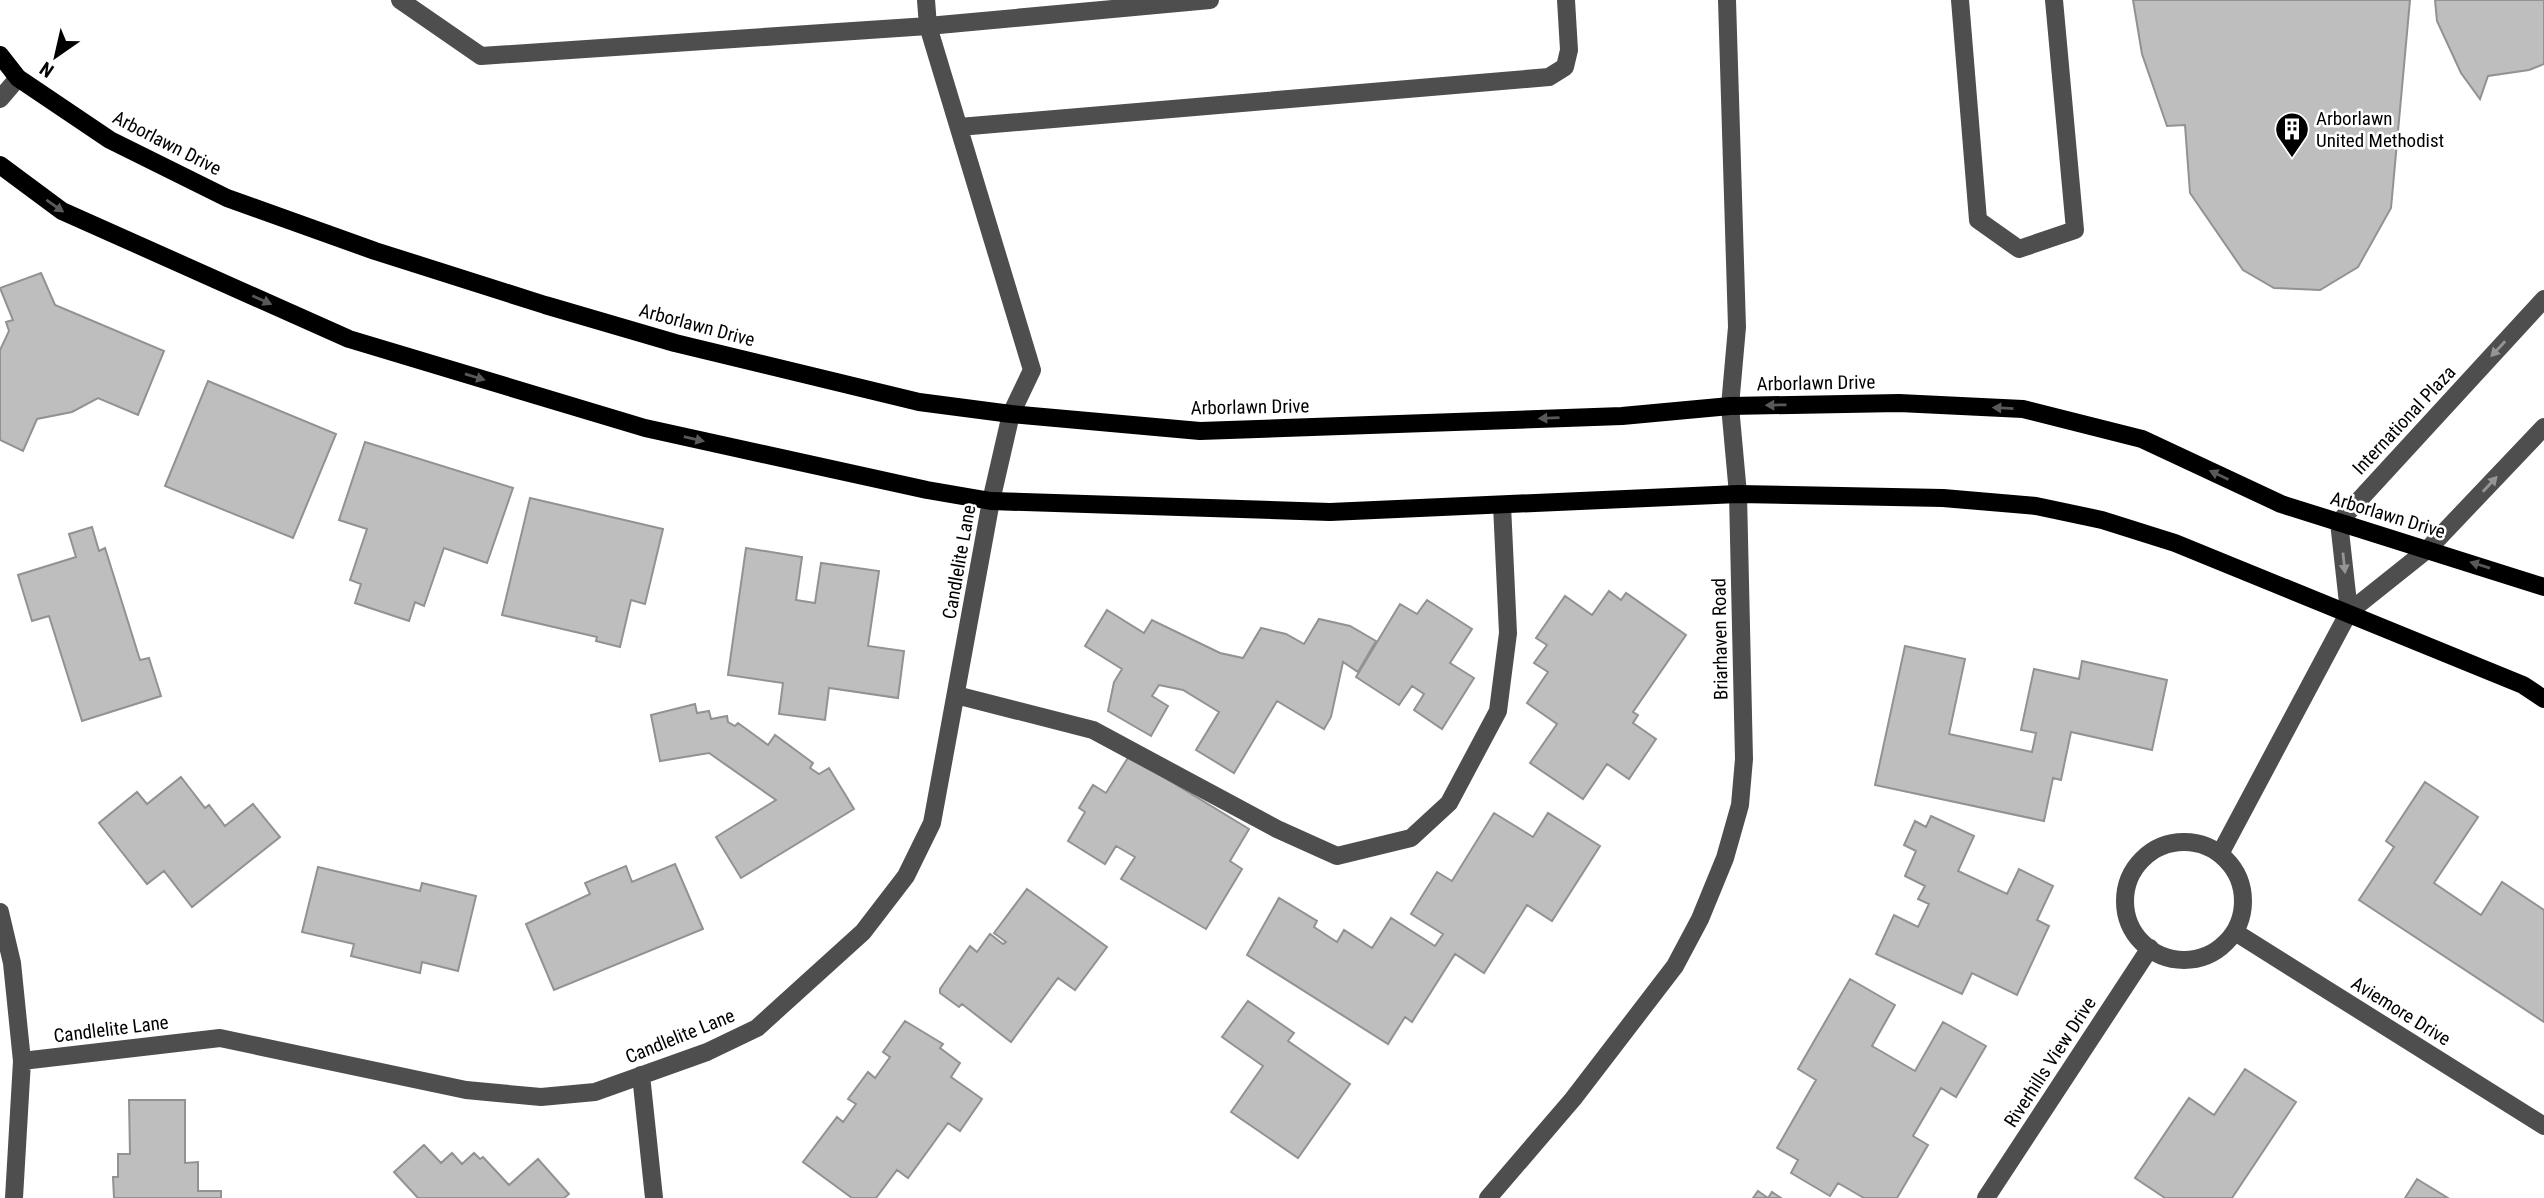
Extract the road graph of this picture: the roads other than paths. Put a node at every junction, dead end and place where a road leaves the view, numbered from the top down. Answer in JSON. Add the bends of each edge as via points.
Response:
{"nodes":[{"id":1,"x":400,"y":0,"type":"edge"},
{"id":2,"x":926,"y":0,"type":"edge"},
{"id":3,"x":1210,"y":0,"type":"edge"},
{"id":4,"x":1566,"y":0,"type":"edge"},
{"id":5,"x":1727,"y":0,"type":"edge"},
{"id":6,"x":1961,"y":0,"type":"edge"},
{"id":7,"x":2054,"y":0,"type":"edge"},
{"id":8,"x":928,"y":26,"type":"junction"},
{"id":9,"x":0,"y":55,"type":"edge"},
{"id":10,"x":18,"y":78,"type":"junction"},
{"id":11,"x":0,"y":99,"type":"edge"},
{"id":12,"x":958,"y":127,"type":"junction"},
{"id":13,"x":0,"y":165,"type":"edge"},
{"id":14,"x":2544,"y":299,"type":"edge"},
{"id":15,"x":1730,"y":405,"type":"junction"},
{"id":16,"x":1011,"y":414,"type":"junction"},
{"id":17,"x":2544,"y":426,"type":"edge"},
{"id":18,"x":1738,"y":494,"type":"junction"},
{"id":19,"x":991,"y":501,"type":"junction"},
{"id":20,"x":1502,"y":505,"type":"junction"},
{"id":21,"x":2339,"y":522,"type":"junction"},
{"id":22,"x":2428,"y":550,"type":"junction"},
{"id":23,"x":2544,"y":587,"type":"edge"},
{"id":24,"x":2348,"y":612,"type":"junction"},
{"id":25,"x":956,"y":695,"type":"junction"},
{"id":26,"x":2544,"y":699,"type":"edge"},
{"id":27,"x":2220,"y":854,"type":"junction"},
{"id":28,"x":0,"y":912,"type":"edge"},
{"id":29,"x":2235,"y":932,"type":"junction"},
{"id":30,"x":2150,"y":948,"type":"junction"},
{"id":31,"x":22,"y":1061,"type":"junction"},
{"id":32,"x":640,"y":1075,"type":"junction"},
{"id":33,"x":2544,"y":1126,"type":"edge"},
{"id":34,"x":14,"y":1198,"type":"edge"},
{"id":35,"x":654,"y":1198,"type":"edge"},
{"id":36,"x":1488,"y":1198,"type":"edge"},
{"id":37,"x":1986,"y":1198,"type":"edge"}],
"edges":[{"from":1,"to":8,"type":"street","via":[[481,56]]},
{"from":2,"to":8,"type":"street","name":"Candlelite Lane"},
{"from":3,"to":8,"type":"street"},
{"from":4,"to":12,"type":"street","via":[[1569,50],[1565,67],[1549,77]]},
{"from":5,"to":15,"type":"street","name":"Briarhaven Road","via":[[1737,327]]},
{"from":6,"to":7,"type":"street","via":[[1978,220],[2019,249],[2075,230]]},
{"from":8,"to":12,"type":"street","name":"Candlelite Lane"},
{"from":9,"to":10,"type":"main road","name":"Arborlawn Drive"},
{"from":10,"to":11,"type":"street"},
{"from":10,"to":16,"type":"main road","name":"Arborlawn Drive","via":[[110,140],[227,198],[375,251],[675,342],[919,402]]},
{"from":12,"to":16,"type":"street","name":"Candlelite Lane","via":[[1032,370]]},
{"from":13,"to":19,"type":"main road","one_way":true,"via":[[62,211],[349,339],[645,428]]},
{"from":14,"to":21,"type":"street","name":"International Plaza","one_way":true},
{"from":15,"to":16,"type":"main road","name":"Arborlawn Drive","one_way":true,"via":[[1622,416],[1200,430]]},
{"from":15,"to":18,"type":"street","name":"Briarhaven Road"},
{"from":21,"to":15,"type":"main road","name":"Arborlawn Drive","one_way":true,"via":[[2281,504],[2142,439],[2023,409],[1899,403]]},
{"from":16,"to":19,"type":"street","name":"Candlelite Lane"},
{"from":22,"to":17,"type":"street","one_way":true},
{"from":18,"to":20,"type":"main road"},
{"from":18,"to":24,"type":"main road","via":[[1943,498],[2036,506],[2175,543]]},
{"from":18,"to":36,"type":"street","name":"Briarhaven Road","via":[[1744,759],[1740,805],[1725,858],[1675,966],[1573,1100]]},
{"from":19,"to":20,"type":"main road","via":[[1329,512]]},
{"from":19,"to":25,"type":"street","name":"Candlelite Lane"},
{"from":20,"to":25,"type":"street","via":[[1508,633],[1498,711],[1449,803],[1411,838],[1337,856],[1277,830],[1093,730]]},
{"from":21,"to":22,"type":"main road","name":"Arborlawn Drive"},
{"from":21,"to":24,"type":"street","one_way":true},
{"from":23,"to":22,"type":"main road","name":"Arborlawn Drive","one_way":true},
{"from":22,"to":24,"type":"street"},
{"from":24,"to":26,"type":"main road","via":[[2523,685]]},
{"from":24,"to":27,"type":"street"},
{"from":25,"to":32,"type":"street","name":"Candlelite Lane","via":[[932,823],[906,876],[863,932],[757,1028],[707,1052]]},
{"from":27,"to":29,"type":"street","via":[[2241,881],[2242,916]]},
{"from":27,"to":30,"type":"street","via":[[2185,841],[2150,852],[2137,865],[2125,900],[2136,935]]},
{"from":28,"to":31,"type":"street","via":[[12,963]]},
{"from":29,"to":30,"type":"street","via":[[2205,956],[2186,960]]},
{"from":29,"to":33,"type":"street","name":"Aviemore Drive"},
{"from":30,"to":37,"type":"street","name":"Riverhills View Drive"},
{"from":31,"to":32,"type":"street","name":"Candlelite Lane","via":[[220,1038],[466,1090],[541,1097],[595,1092]]},
{"from":31,"to":34,"type":"street"},
{"from":32,"to":35,"type":"street"}]}
